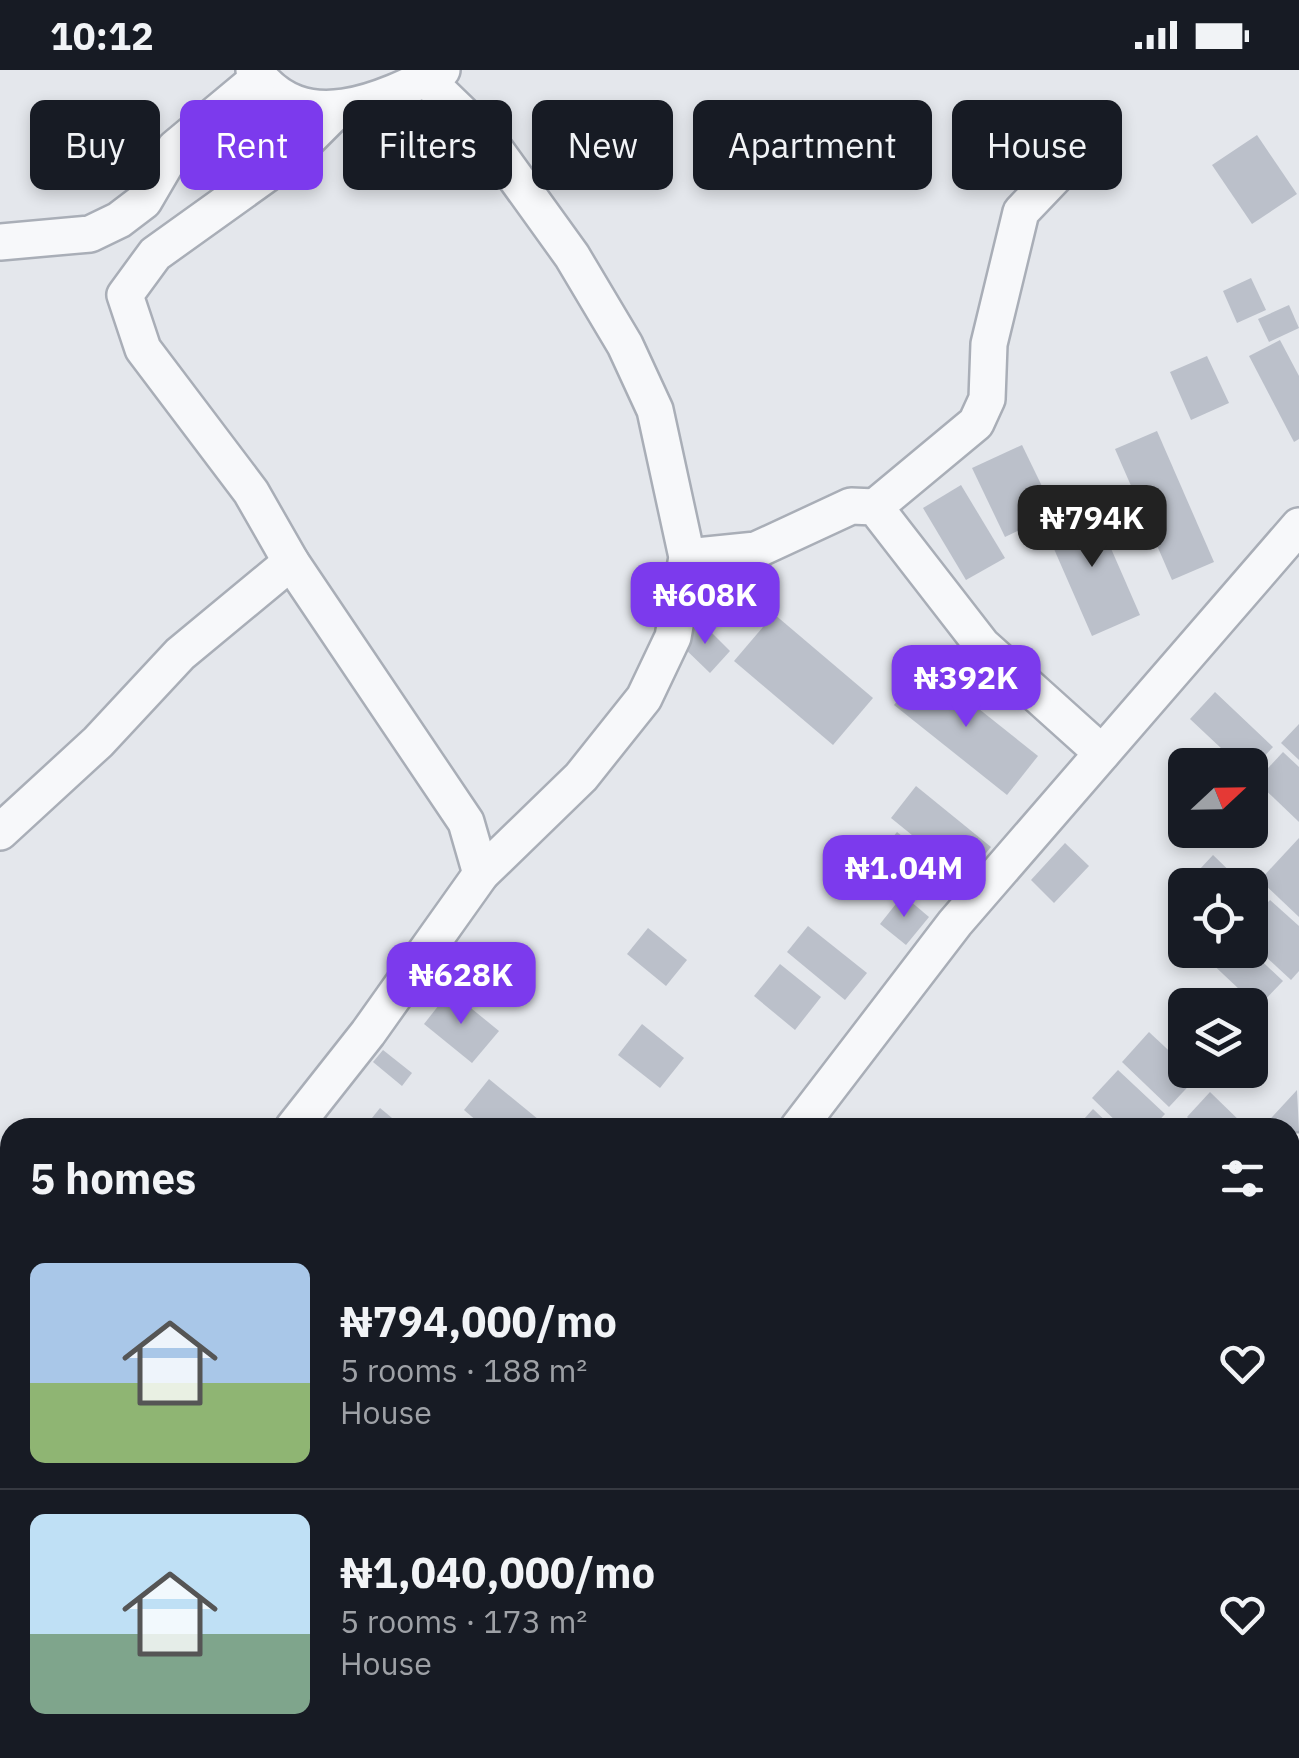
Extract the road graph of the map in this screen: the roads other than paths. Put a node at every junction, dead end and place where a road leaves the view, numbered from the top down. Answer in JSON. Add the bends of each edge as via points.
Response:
{"nodes":[{"id":1,"x":257,"y":74,"type":"edge"},
{"id":2,"x":434,"y":74,"type":"edge"},
{"id":3,"x":336,"y":111,"type":"junction"},
{"id":4,"x":1042,"y":190,"type":"edge"},
{"id":5,"x":0,"y":242,"type":"edge"},
{"id":6,"x":875,"y":507,"type":"junction"},
{"id":7,"x":1296,"y":536,"type":"edge"},
{"id":8,"x":687,"y":557,"type":"junction"},
{"id":9,"x":290,"y":562,"type":"junction"},
{"id":10,"x":1102,"y":753,"type":"junction"},
{"id":11,"x":5,"y":818,"type":"edge"},
{"id":12,"x":481,"y":874,"type":"junction"},
{"id":13,"x":301,"y":1118,"type":"edge"},
{"id":14,"x":806,"y":1118,"type":"edge"}],
"edges":[{"from":1,"to":3,"type":"street","via":[[299,107]]},
{"from":1,"to":5,"type":"street","via":[[176,148],[144,201],[119,220],[90,234]]},
{"from":2,"to":3,"type":"street"},
{"from":2,"to":8,"type":"street","via":[[572,256],[625,345],[655,410]]},
{"from":3,"to":9,"type":"street","via":[[289,158],[154,254],[125,295],[143,348],[250,492]]},
{"from":4,"to":6,"type":"street","via":[[1021,212],[989,344],[987,399],[976,423]]},
{"from":6,"to":8,"type":"street","via":[[851,506],[756,550]]},
{"from":6,"to":10,"type":"street","via":[[982,645]]},
{"from":7,"to":10,"type":"street"},
{"from":8,"to":12,"type":"street","via":[[673,637],[644,698],[581,777]]},
{"from":9,"to":11,"type":"street","via":[[180,654],[98,742]]},
{"from":9,"to":12,"type":"street","via":[[466,822]]},
{"from":10,"to":14,"type":"street","via":[[956,923]]},
{"from":12,"to":13,"type":"street"}]}
